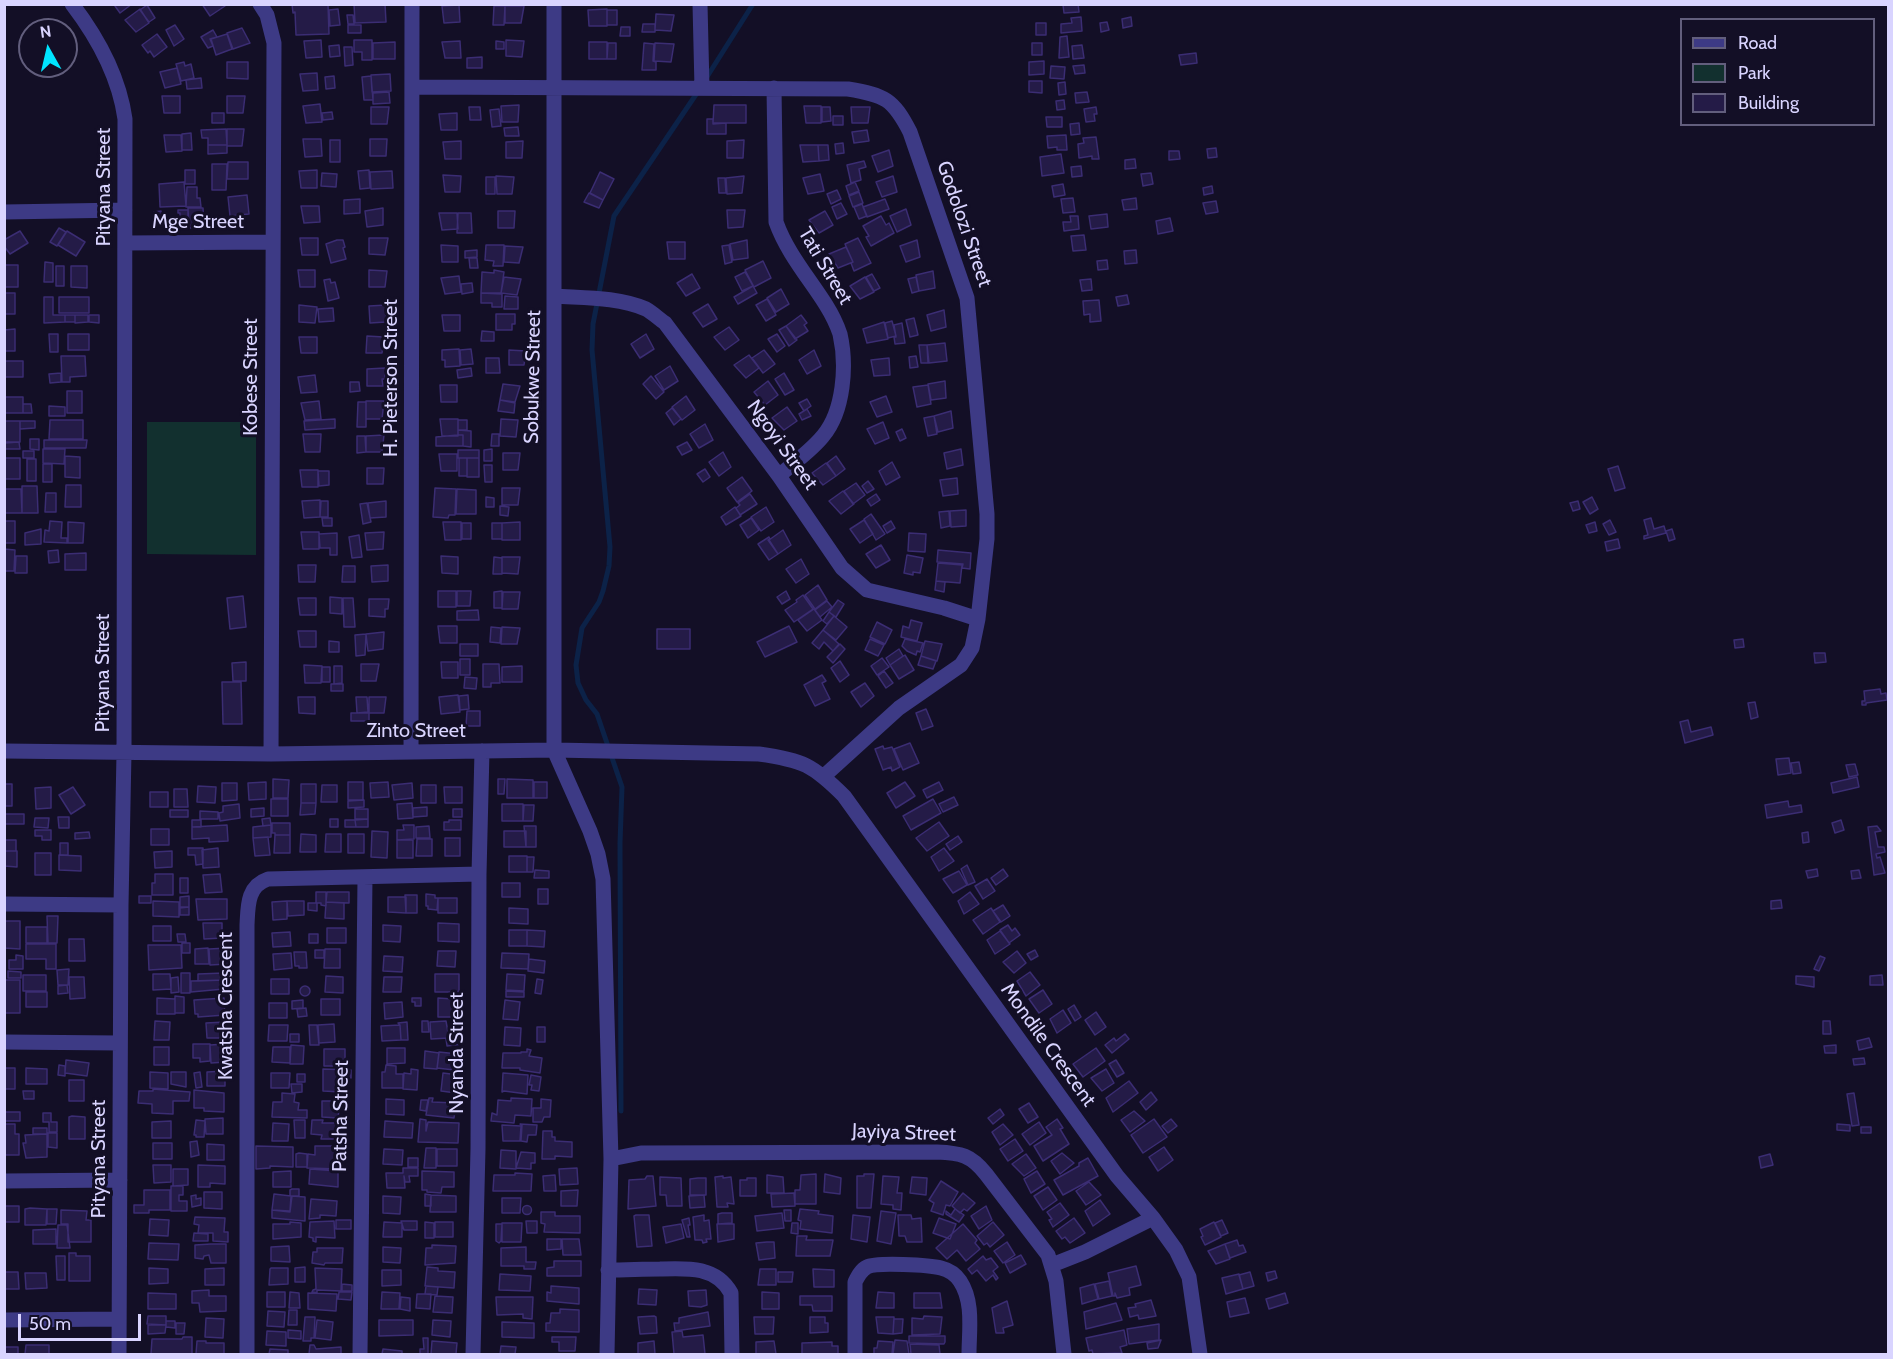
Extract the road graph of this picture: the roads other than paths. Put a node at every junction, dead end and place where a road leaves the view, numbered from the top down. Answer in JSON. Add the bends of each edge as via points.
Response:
{"nodes":[{"id":1,"x":72,"y":4,"type":"edge"},
{"id":2,"x":260,"y":4,"type":"edge"},
{"id":3,"x":412,"y":4,"type":"edge"},
{"id":4,"x":554,"y":4,"type":"edge"},
{"id":5,"x":700,"y":4,"type":"edge"},
{"id":6,"x":413,"y":87,"type":"junction"},
{"id":7,"x":555,"y":87,"type":"junction"},
{"id":8,"x":702,"y":88,"type":"junction"},
{"id":9,"x":774,"y":88,"type":"junction"},
{"id":10,"x":125,"y":210,"type":"junction"},
{"id":11,"x":4,"y":212,"type":"edge"},
{"id":12,"x":272,"y":242,"type":"junction"},
{"id":13,"x":125,"y":243,"type":"junction"},
{"id":14,"x":555,"y":296,"type":"junction"},
{"id":15,"x":779,"y":476,"type":"junction"},
{"id":16,"x":978,"y":619,"type":"junction"},
{"id":17,"x":554,"y":750,"type":"junction"},
{"id":18,"x":4,"y":751,"type":"edge"},
{"id":19,"x":411,"y":751,"type":"junction"},
{"id":20,"x":482,"y":751,"type":"junction"},
{"id":21,"x":124,"y":753,"type":"junction"},
{"id":22,"x":271,"y":754,"type":"junction"},
{"id":23,"x":824,"y":776,"type":"junction"},
{"id":24,"x":479,"y":874,"type":"junction"},
{"id":25,"x":365,"y":877,"type":"junction"},
{"id":26,"x":4,"y":904,"type":"edge"},
{"id":27,"x":121,"y":905,"type":"junction"},
{"id":28,"x":4,"y":1042,"type":"edge"},
{"id":29,"x":120,"y":1043,"type":"junction"},
{"id":30,"x":611,"y":1159,"type":"junction"},
{"id":31,"x":120,"y":1180,"type":"junction"},
{"id":32,"x":4,"y":1181,"type":"edge"},
{"id":33,"x":1153,"y":1218,"type":"junction"},
{"id":34,"x":1052,"y":1264,"type":"junction"},
{"id":35,"x":608,"y":1270,"type":"junction"},
{"id":36,"x":119,"y":1319,"type":"junction"},
{"id":37,"x":4,"y":1320,"type":"edge"},
{"id":38,"x":119,"y":1354,"type":"edge"},
{"id":39,"x":247,"y":1354,"type":"edge"},
{"id":40,"x":360,"y":1354,"type":"edge"},
{"id":41,"x":473,"y":1354,"type":"edge"},
{"id":42,"x":607,"y":1354,"type":"edge"},
{"id":43,"x":732,"y":1354,"type":"edge"},
{"id":44,"x":855,"y":1354,"type":"edge"},
{"id":45,"x":969,"y":1354,"type":"edge"},
{"id":46,"x":1064,"y":1354,"type":"edge"},
{"id":47,"x":1200,"y":1354,"type":"edge"}],
"edges":[{"from":1,"to":10,"type":"street","name":"Pityana Street","via":[[98,42],[123,99]]},
{"from":2,"to":12,"type":"street","name":"Kobese Street","via":[[274,43]]},
{"from":3,"to":6,"type":"street","name":"H. Pieterson Street"},
{"from":4,"to":7,"type":"street","name":"Sobukwe Street"},
{"from":5,"to":8,"type":"street"},
{"from":6,"to":7,"type":"street","name":"Godolozi Street"},
{"from":6,"to":19,"type":"street","name":"H. Pieterson Street"},
{"from":7,"to":8,"type":"street","name":"Godolozi Street"},
{"from":7,"to":14,"type":"street","name":"Sobukwe Street"},
{"from":8,"to":9,"type":"street","name":"Godolozi Street"},
{"from":9,"to":15,"type":"street","name":"Tati Street","via":[[776,222],[781,238],[828,308],[839,332],[843,355],[833,422],[823,437]]},
{"from":9,"to":16,"type":"street","name":"Godolozi Street","via":[[873,93],[890,101],[910,132],[970,316],[987,514]]},
{"from":10,"to":11,"type":"street"},
{"from":10,"to":13,"type":"street","name":"Pityana Street"},
{"from":12,"to":13,"type":"street","name":"Mge Street"},
{"from":12,"to":22,"type":"street","name":"Kobese Street"},
{"from":13,"to":21,"type":"street","name":"Pityana Street"},
{"from":14,"to":15,"type":"street","name":"Ngoyi Street","via":[[623,303],[646,310],[665,324]]},
{"from":14,"to":17,"type":"street","name":"Sobukwe Street"},
{"from":15,"to":16,"type":"street","name":"Ngoyi Street","via":[[842,568],[867,590]]},
{"from":16,"to":23,"type":"street","name":"Godolozi Street","via":[[972,648],[961,665],[899,708]]},
{"from":17,"to":20,"type":"street","name":"Zinto Street"},
{"from":17,"to":23,"type":"street","name":"Zinto Street","via":[[759,754],[807,764]]},
{"from":17,"to":30,"type":"street","via":[[590,831],[603,879]]},
{"from":18,"to":21,"type":"street","name":"Zinto Street"},
{"from":19,"to":20,"type":"street","name":"Zinto Street"},
{"from":19,"to":22,"type":"street","name":"Zinto Street"},
{"from":20,"to":24,"type":"street","name":"Nyanda Street"},
{"from":21,"to":22,"type":"street","name":"Zinto Street"},
{"from":21,"to":27,"type":"street","name":"Pityana Street"},
{"from":23,"to":33,"type":"street","name":"Mondile Crescent","via":[[844,795],[1117,1176]]},
{"from":24,"to":25,"type":"street","name":"Kwatsha Crescent"},
{"from":24,"to":41,"type":"street","name":"Nyanda Street"},
{"from":25,"to":39,"type":"street","name":"Kwatsha Crescent","via":[[268,879],[260,881],[249,897]]},
{"from":25,"to":40,"type":"street","name":"Patsha Street"},
{"from":26,"to":27,"type":"street"},
{"from":27,"to":29,"type":"street","name":"Pityana Street"},
{"from":28,"to":29,"type":"street"},
{"from":29,"to":31,"type":"street","name":"Pityana Street"},
{"from":30,"to":34,"type":"street","name":"Jayiya Street","via":[[641,1153],[967,1156],[976,1162]]},
{"from":30,"to":35,"type":"street"},
{"from":31,"to":32,"type":"street"},
{"from":31,"to":36,"type":"street","name":"Pityana Street"},
{"from":33,"to":34,"type":"street"},
{"from":33,"to":47,"type":"street","name":"Mondile Crescent","via":[[1190,1277]]},
{"from":34,"to":46,"type":"street","name":"Jayiya Street"},
{"from":35,"to":42,"type":"street"},
{"from":35,"to":43,"type":"street","via":[[695,1268],[716,1277],[731,1293]]},
{"from":36,"to":37,"type":"street"},
{"from":36,"to":38,"type":"street","name":"Pityana Street"},
{"from":44,"to":45,"type":"street","via":[[855,1282],[866,1268],[877,1264],[938,1267],[958,1278],[967,1294]]}]}
